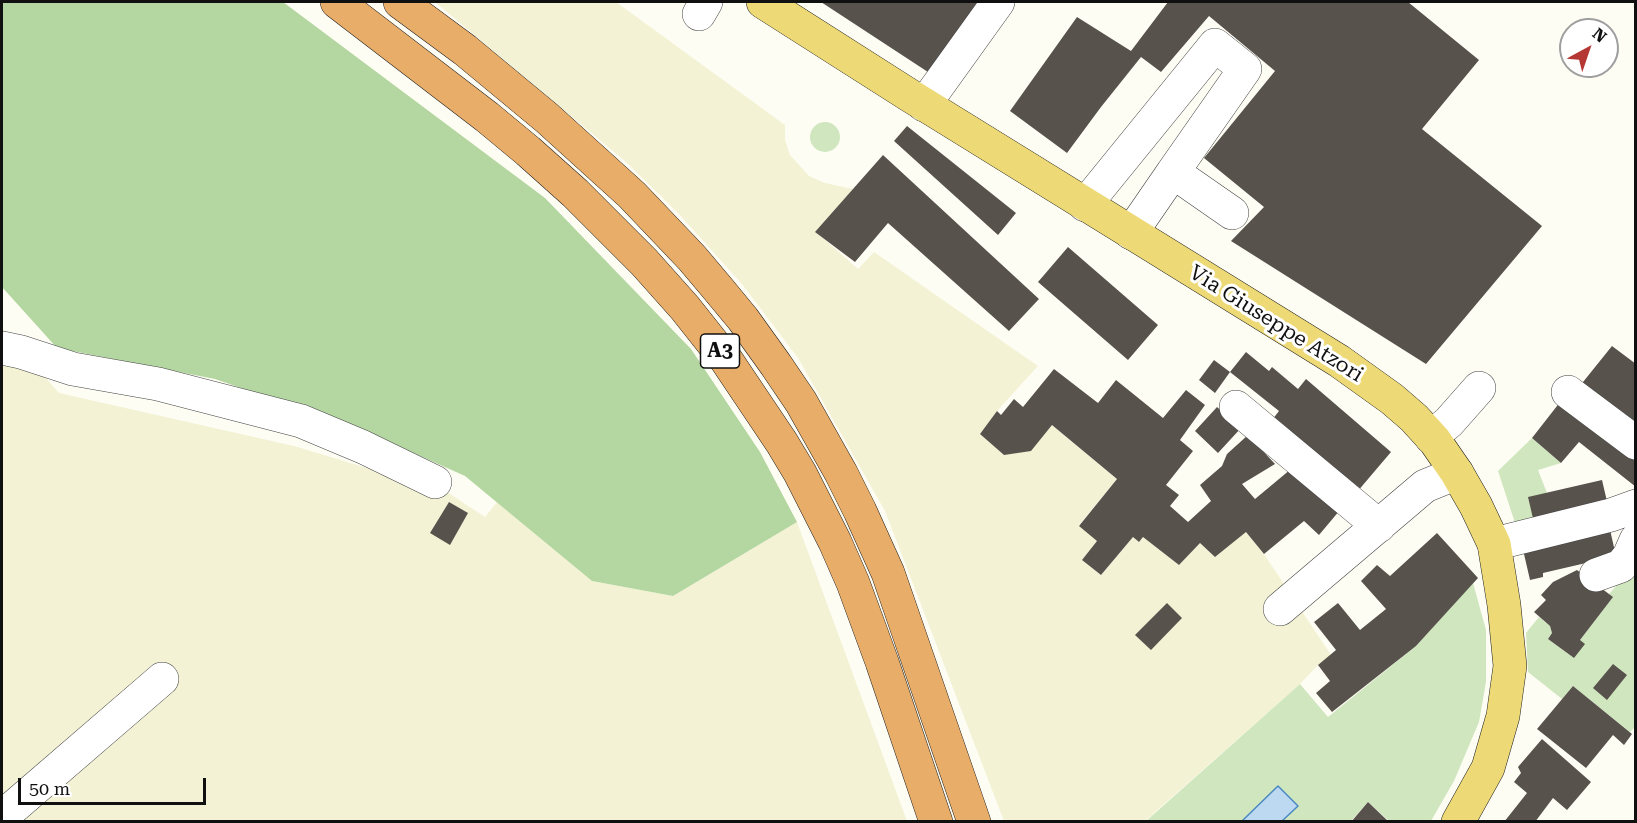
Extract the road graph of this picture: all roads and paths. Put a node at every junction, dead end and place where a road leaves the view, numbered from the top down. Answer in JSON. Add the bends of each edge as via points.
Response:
{"nodes":[{"id":1,"x":337,"y":2,"type":"edge"},
{"id":2,"x":400,"y":2,"type":"edge"},
{"id":3,"x":763,"y":2,"type":"edge"},
{"id":4,"x":998,"y":2,"type":"edge"},
{"id":5,"x":924,"y":105,"type":"junction"},
{"id":6,"x":1173,"y":172,"type":"junction"},
{"id":7,"x":1085,"y":205,"type":"junction"},
{"id":8,"x":1232,"y":213,"type":"dead end"},
{"id":9,"x":1131,"y":233,"type":"junction"},
{"id":10,"x":2,"y":348,"type":"edge"},
{"id":11,"x":1479,"y":388,"type":"dead end"},
{"id":12,"x":1568,"y":392,"type":"dead end"},
{"id":13,"x":1236,"y":407,"type":"dead end"},
{"id":14,"x":1431,"y":437,"type":"junction"},
{"id":15,"x":1635,"y":443,"type":"edge"},
{"id":16,"x":1457,"y":472,"type":"junction"},
{"id":17,"x":435,"y":482,"type":"dead end"},
{"id":18,"x":1635,"y":506,"type":"edge"},
{"id":19,"x":1379,"y":526,"type":"junction"},
{"id":20,"x":1635,"y":540,"type":"edge"},
{"id":21,"x":1494,"y":544,"type":"junction"},
{"id":22,"x":1596,"y":574,"type":"dead end"},
{"id":23,"x":1280,"y":609,"type":"dead end"},
{"id":24,"x":162,"y":679,"type":"dead end"},
{"id":25,"x":2,"y":817,"type":"edge"},
{"id":26,"x":936,"y":822,"type":"edge"},
{"id":27,"x":974,"y":822,"type":"edge"},
{"id":28,"x":1458,"y":822,"type":"edge"}],
"edges":[{"from":1,"to":26,"type":"highway","number":"A3","via":[[487,117],[575,193],[650,268],[727,361],[782,442],[835,542],[882,662]]},
{"from":2,"to":27,"type":"highway","number":"A3","via":[[548,118],[632,195],[692,258],[776,365],[841,473],[888,573]]},
{"from":3,"to":5,"type":"main road","name":"Via Giuseppe Atzori"},
{"from":4,"to":5,"type":"street"},
{"from":5,"to":7,"type":"main road","name":"Via Giuseppe Atzori"},
{"from":6,"to":7,"type":"street","via":[[1245,69],[1215,45]]},
{"from":6,"to":8,"type":"street"},
{"from":6,"to":9,"type":"street"},
{"from":7,"to":9,"type":"main road","name":"Via Giuseppe Atzori"},
{"from":9,"to":14,"type":"main road","name":"Via Giuseppe Atzori","via":[[1366,380],[1414,418]]},
{"from":10,"to":17,"type":"street","via":[[73,369],[158,384],[302,421]]},
{"from":11,"to":14,"type":"street"},
{"from":12,"to":15,"type":"street"},
{"from":13,"to":19,"type":"street"},
{"from":14,"to":16,"type":"main road","name":"Via Giuseppe Atzori"},
{"from":16,"to":19,"type":"street","via":[[1425,486]]},
{"from":16,"to":21,"type":"main road","name":"Via Giuseppe Atzori"},
{"from":18,"to":21,"type":"street"},
{"from":19,"to":23,"type":"street"},
{"from":20,"to":22,"type":"street","via":[[1621,566]]},
{"from":21,"to":28,"type":"main road","name":"Via Giuseppe Atzori","via":[[1509,666],[1503,716],[1488,768]]},
{"from":24,"to":25,"type":"street"}]}
